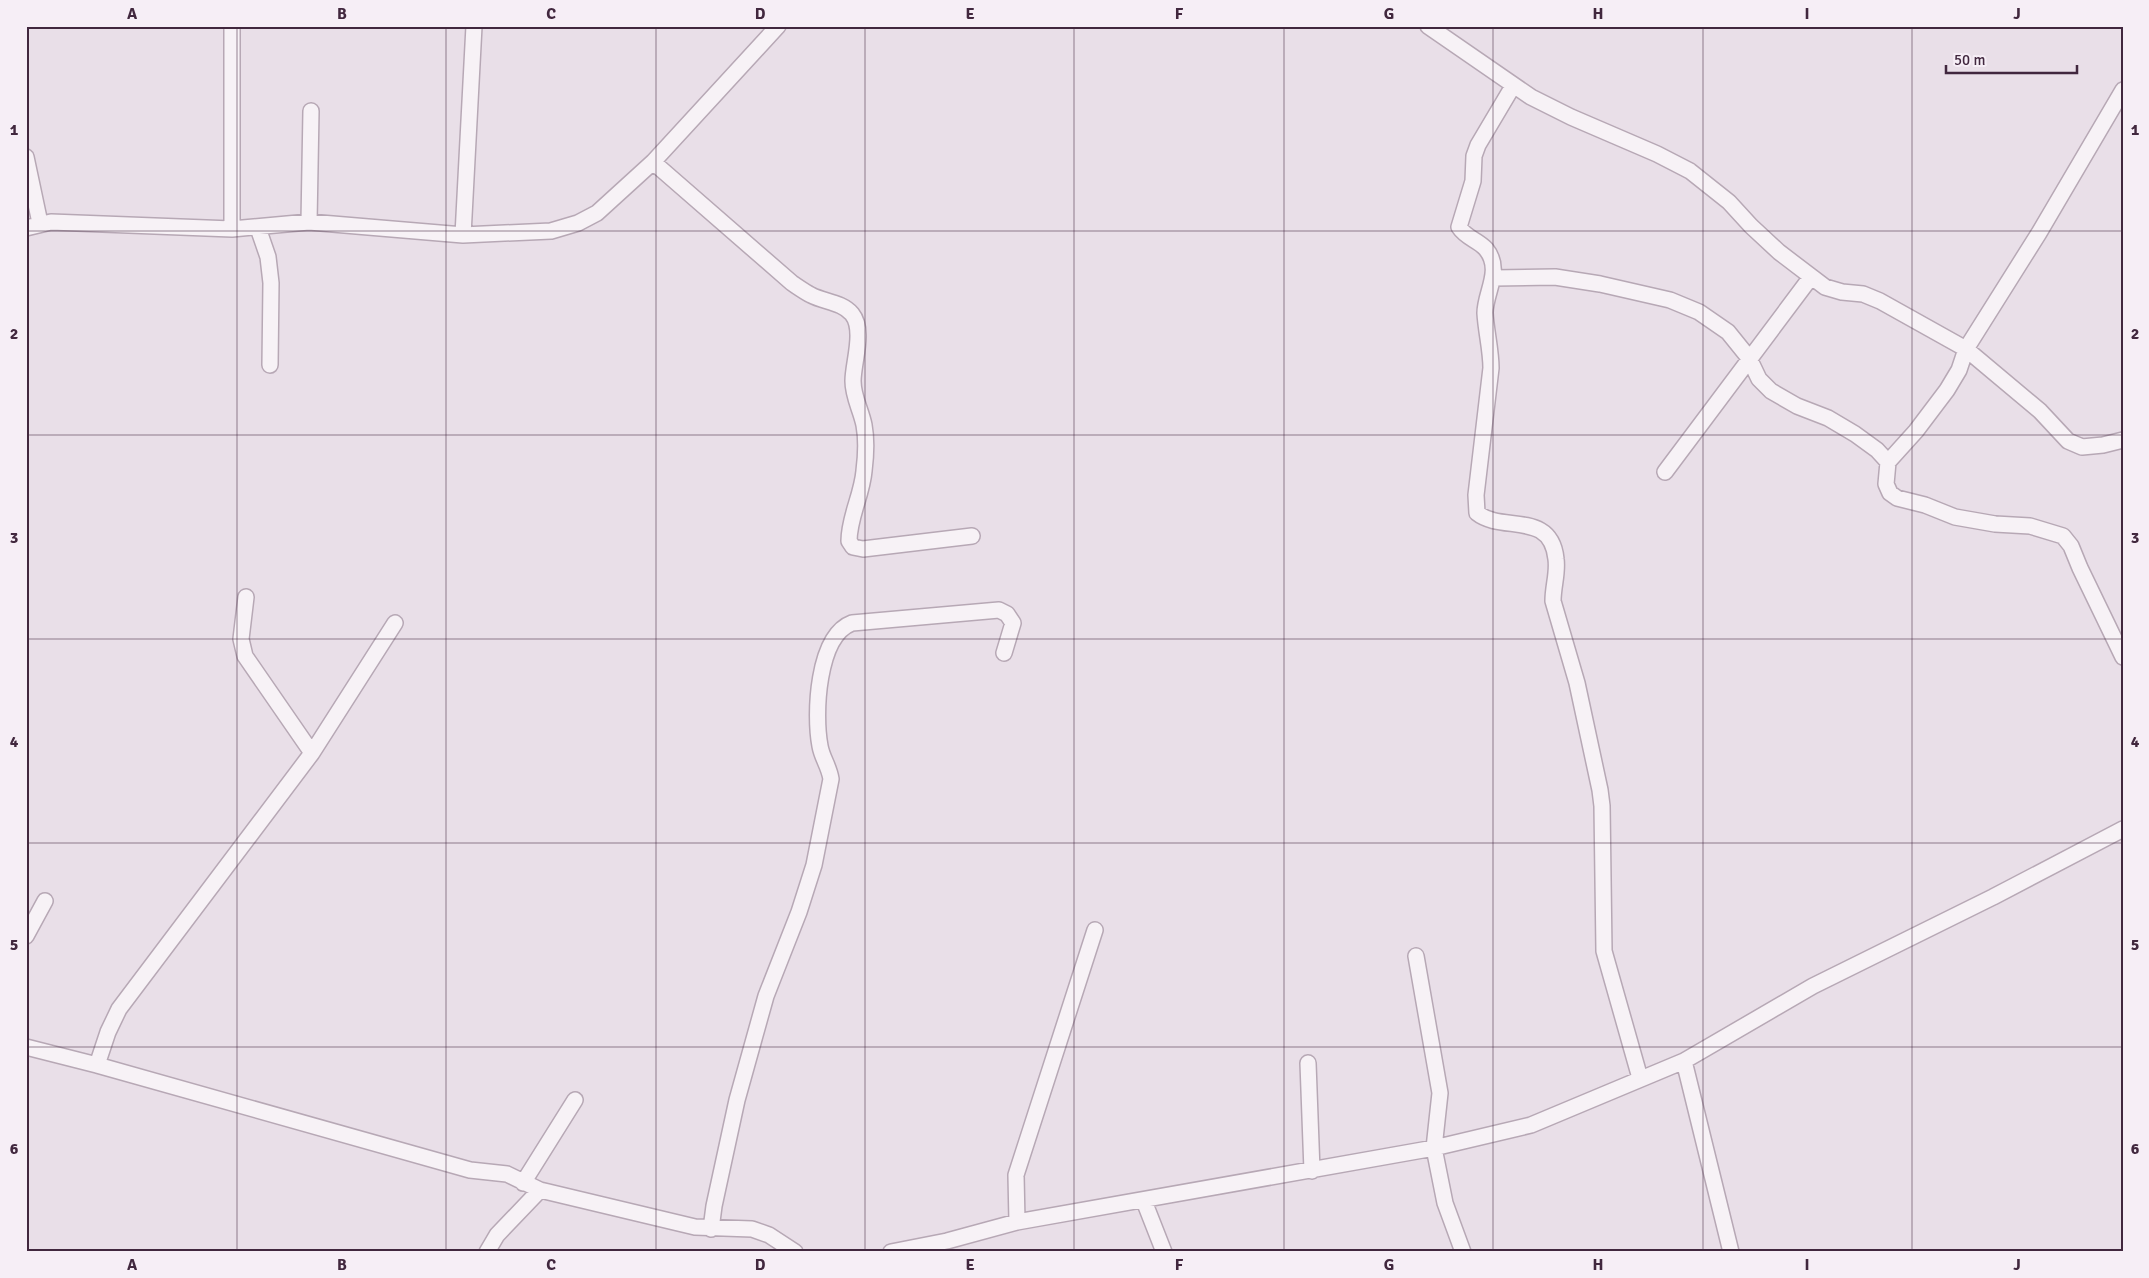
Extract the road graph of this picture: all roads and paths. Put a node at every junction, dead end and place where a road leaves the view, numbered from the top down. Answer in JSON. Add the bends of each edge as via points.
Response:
{"nodes":[{"id":1,"x":232,"y":26,"type":"edge"},
{"id":2,"x":474,"y":26,"type":"edge"},
{"id":3,"x":778,"y":26,"type":"edge"},
{"id":4,"x":1428,"y":26,"type":"edge"},
{"id":5,"x":1513,"y":86,"type":"junction"},
{"id":6,"x":2123,"y":90,"type":"edge"},
{"id":7,"x":310,"y":111,"type":"dead end"},
{"id":8,"x":26,"y":157,"type":"edge"},
{"id":9,"x":653,"y":162,"type":"junction"},
{"id":10,"x":309,"y":222,"type":"junction"},
{"id":11,"x":33,"y":225,"type":"edge"},
{"id":12,"x":258,"y":228,"type":"junction"},
{"id":13,"x":232,"y":229,"type":"junction"},
{"id":14,"x":463,"y":235,"type":"junction"},
{"id":15,"x":1811,"y":277,"type":"junction"},
{"id":16,"x":1494,"y":278,"type":"junction"},
{"id":17,"x":1966,"y":349,"type":"junction"},
{"id":18,"x":1750,"y":358,"type":"junction"},
{"id":19,"x":270,"y":365,"type":"dead end"},
{"id":20,"x":2123,"y":440,"type":"edge"},
{"id":21,"x":1888,"y":462,"type":"junction"},
{"id":22,"x":1665,"y":472,"type":"dead end"},
{"id":23,"x":972,"y":536,"type":"dead end"},
{"id":24,"x":246,"y":597,"type":"dead end"},
{"id":25,"x":395,"y":623,"type":"dead end"},
{"id":26,"x":1004,"y":652,"type":"dead end"},
{"id":27,"x":2123,"y":657,"type":"edge"},
{"id":28,"x":312,"y":753,"type":"junction"},
{"id":29,"x":2123,"y":829,"type":"edge"},
{"id":30,"x":44,"y":901,"type":"dead end"},
{"id":31,"x":1095,"y":930,"type":"dead end"},
{"id":32,"x":26,"y":936,"type":"edge"},
{"id":33,"x":1416,"y":956,"type":"dead end"},
{"id":34,"x":26,"y":1047,"type":"edge"},
{"id":35,"x":1684,"y":1061,"type":"junction"},
{"id":36,"x":1308,"y":1063,"type":"dead end"},
{"id":37,"x":97,"y":1065,"type":"junction"},
{"id":38,"x":1640,"y":1078,"type":"junction"},
{"id":39,"x":575,"y":1100,"type":"dead end"},
{"id":40,"x":1434,"y":1148,"type":"junction"},
{"id":41,"x":1312,"y":1171,"type":"junction"},
{"id":42,"x":523,"y":1183,"type":"junction"},
{"id":43,"x":540,"y":1190,"type":"junction"},
{"id":44,"x":1144,"y":1201,"type":"junction"},
{"id":45,"x":1017,"y":1222,"type":"junction"},
{"id":46,"x":711,"y":1229,"type":"junction"},
{"id":47,"x":487,"y":1252,"type":"edge"},
{"id":48,"x":794,"y":1252,"type":"edge"},
{"id":49,"x":891,"y":1252,"type":"edge"},
{"id":50,"x":1164,"y":1252,"type":"edge"},
{"id":51,"x":1463,"y":1252,"type":"edge"},
{"id":52,"x":1731,"y":1252,"type":"edge"}],
"edges":[{"from":1,"to":13,"type":"street"},
{"from":2,"to":14,"type":"street"},
{"from":3,"to":9,"type":"street"},
{"from":4,"to":5,"type":"street"},
{"from":5,"to":15,"type":"street","via":[[1571,117],[1690,171]]},
{"from":5,"to":16,"type":"street","via":[[1478,145],[1473,181],[1459,227],[1464,235],[1486,249],[1492,261]]},
{"from":6,"to":17,"type":"street","via":[[2039,234]]},
{"from":7,"to":10,"type":"street"},
{"from":8,"to":11,"type":"street"},
{"from":9,"to":14,"type":"street","via":[[597,213],[578,223],[552,231]]},
{"from":9,"to":23,"type":"street","via":[[792,283],[853,315],[857,324],[858,346],[853,381],[866,440],[860,495],[849,531],[853,547],[863,549]]},
{"from":10,"to":12,"type":"street"},
{"from":10,"to":14,"type":"street"},
{"from":11,"to":13,"type":"street","via":[[51,222]]},
{"from":12,"to":13,"type":"street"},
{"from":12,"to":19,"type":"street","via":[[268,257],[271,283]]},
{"from":15,"to":17,"type":"street","via":[[1825,287],[1863,294],[1880,301]]},
{"from":15,"to":18,"type":"street"},
{"from":16,"to":18,"type":"street","via":[[1555,277],[1670,300],[1699,312],[1728,332]]},
{"from":16,"to":38,"type":"street","via":[[1485,314],[1491,368],[1476,495],[1477,513],[1483,518],[1539,530],[1550,540],[1556,557],[1553,601],[1577,683],[1602,806],[1604,951]]},
{"from":17,"to":20,"type":"street","via":[[2040,411],[2068,441],[2082,447]]},
{"from":17,"to":21,"type":"street","via":[[1948,390]]},
{"from":18,"to":21,"type":"street","via":[[1759,379],[1770,392],[1855,434]]},
{"from":18,"to":22,"type":"street"},
{"from":21,"to":27,"type":"street","via":[[1886,484],[1897,498],[1973,522],[2030,526],[2063,536],[2071,546]]},
{"from":24,"to":28,"type":"street","via":[[241,639],[245,656]]},
{"from":25,"to":28,"type":"street"},
{"from":26,"to":46,"type":"street","via":[[1013,623],[1007,614],[999,610],[852,623],[844,626],[833,641],[818,693],[820,748],[830,779],[814,865],[766,996],[737,1100]]},
{"from":28,"to":37,"type":"street","via":[[119,1009]]},
{"from":29,"to":35,"type":"street","via":[[1814,986]]},
{"from":30,"to":32,"type":"street"},
{"from":31,"to":45,"type":"street","via":[[1016,1175]]},
{"from":33,"to":40,"type":"street","via":[[1440,1093]]},
{"from":34,"to":37,"type":"street"},
{"from":35,"to":38,"type":"street"},
{"from":35,"to":52,"type":"street"},
{"from":36,"to":41,"type":"street"},
{"from":37,"to":42,"type":"street","via":[[470,1170],[507,1174]]},
{"from":38,"to":40,"type":"street","via":[[1531,1125]]},
{"from":39,"to":42,"type":"street"},
{"from":40,"to":41,"type":"street"},
{"from":40,"to":51,"type":"street","via":[[1445,1203]]},
{"from":41,"to":44,"type":"street"},
{"from":42,"to":43,"type":"street"},
{"from":43,"to":46,"type":"street"},
{"from":43,"to":47,"type":"street","via":[[497,1235]]},
{"from":44,"to":45,"type":"street"},
{"from":44,"to":50,"type":"street"},
{"from":45,"to":49,"type":"street"},
{"from":46,"to":48,"type":"street","via":[[752,1229],[769,1235]]}]}
